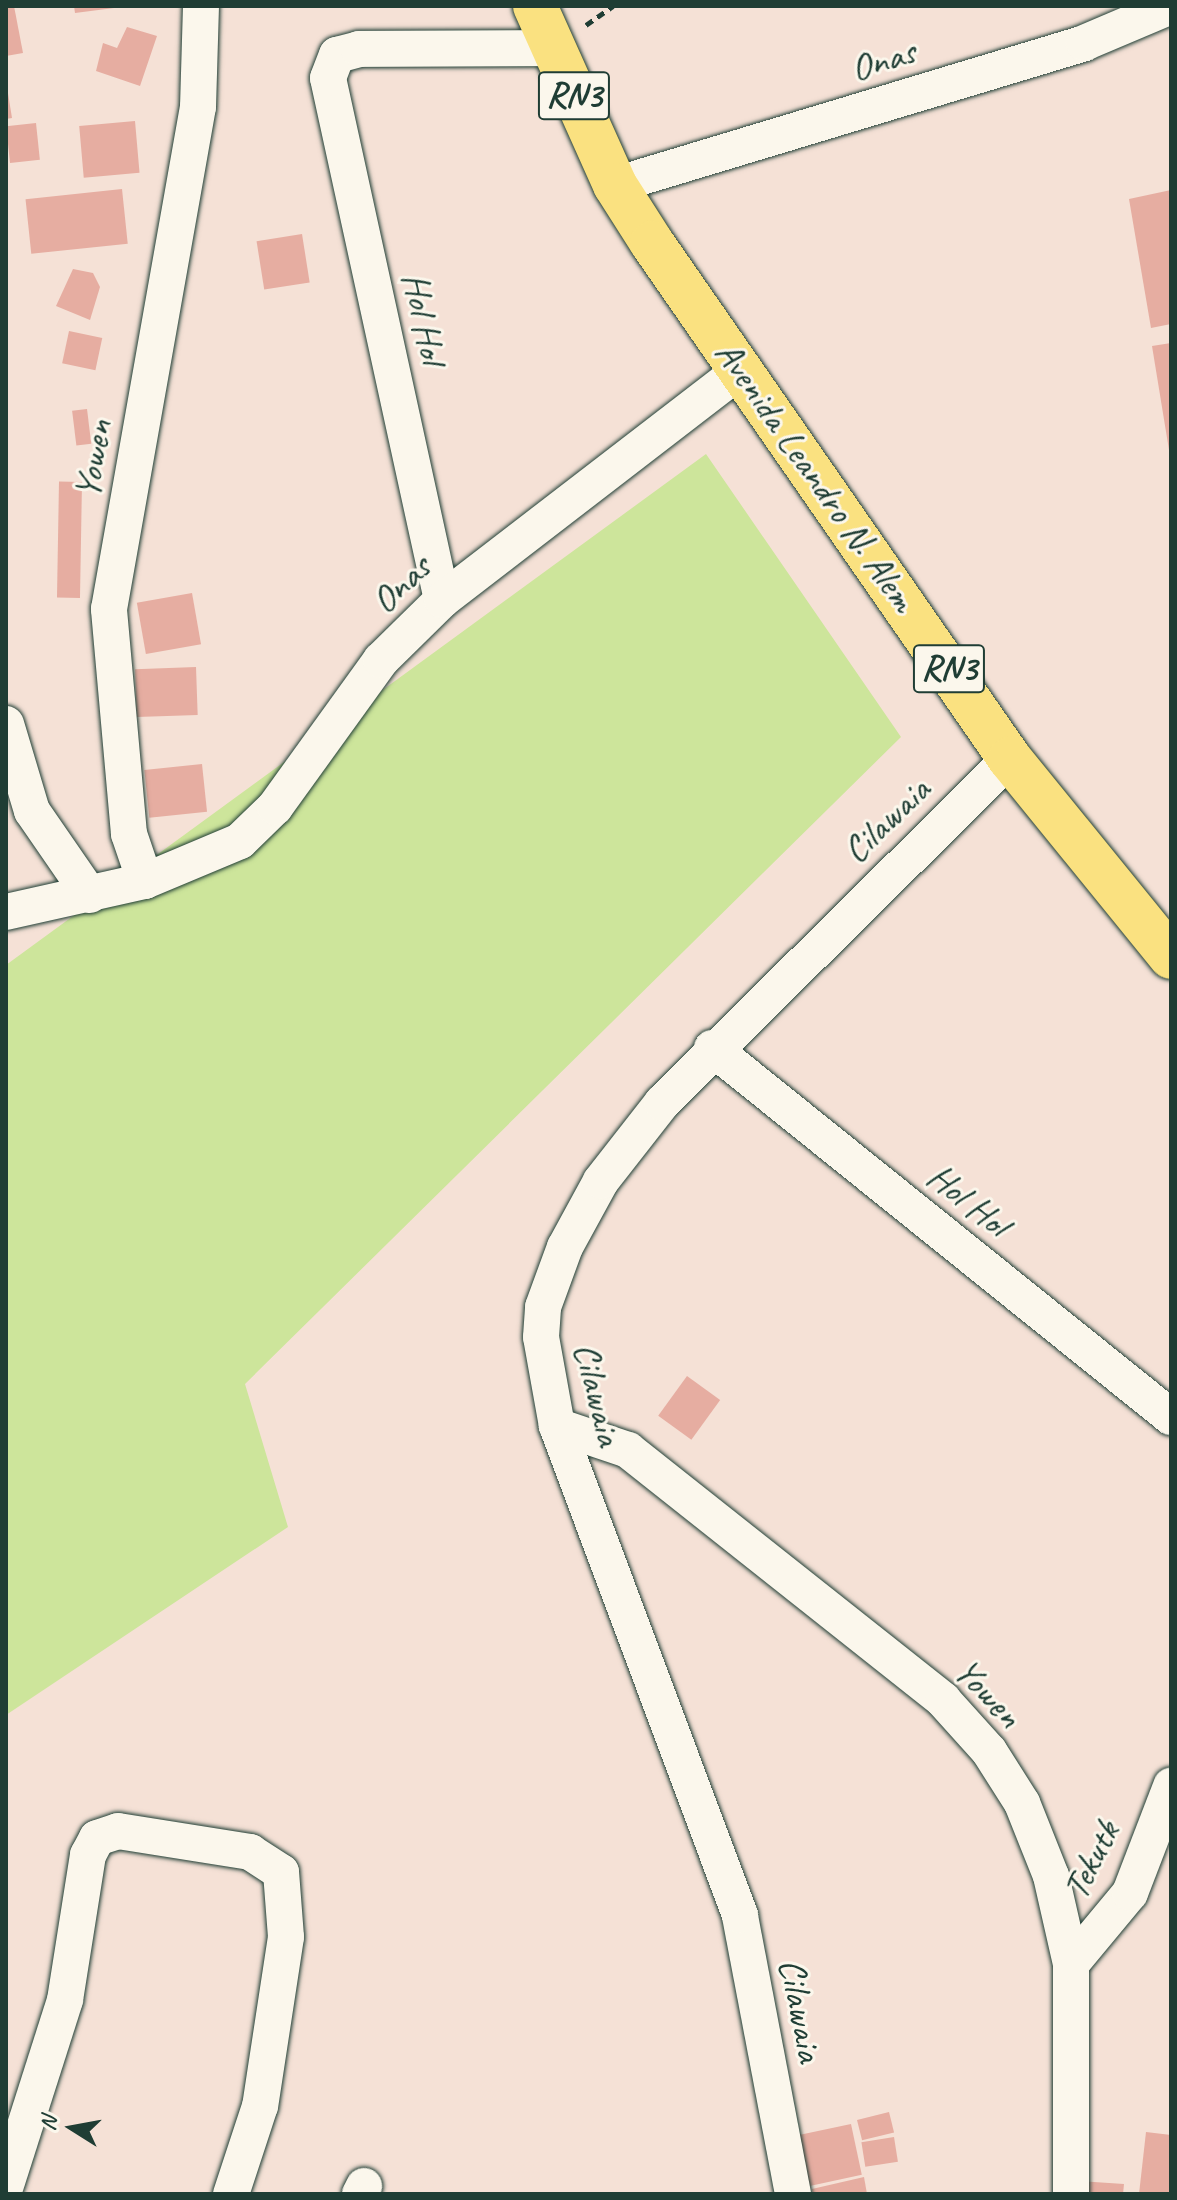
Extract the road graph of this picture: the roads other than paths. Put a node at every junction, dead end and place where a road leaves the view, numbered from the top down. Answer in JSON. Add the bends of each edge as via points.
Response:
{"nodes":[{"id":1,"x":201,"y":6,"type":"edge"},
{"id":2,"x":535,"y":6,"type":"edge"},
{"id":3,"x":1171,"y":6,"type":"edge"},
{"id":4,"x":552,"y":48,"type":"junction"},
{"id":5,"x":615,"y":185,"type":"junction"},
{"id":6,"x":743,"y":368,"type":"junction"},
{"id":7,"x":442,"y":600,"type":"junction"},
{"id":8,"x":6,"y":724,"type":"edge"},
{"id":9,"x":1010,"y":759,"type":"junction"},
{"id":10,"x":145,"y":881,"type":"junction"},
{"id":11,"x":90,"y":895,"type":"junction"},
{"id":12,"x":6,"y":912,"type":"edge"},
{"id":13,"x":1171,"y":957,"type":"edge"},
{"id":14,"x":712,"y":1048,"type":"junction"},
{"id":15,"x":1171,"y":1417,"type":"edge"},
{"id":16,"x":557,"y":1426,"type":"junction"},
{"id":17,"x":1171,"y":1786,"type":"edge"},
{"id":18,"x":1071,"y":1964,"type":"junction"},
{"id":19,"x":6,"y":2185,"type":"edge"},
{"id":20,"x":231,"y":2194,"type":"edge"},
{"id":21,"x":793,"y":2194,"type":"edge"},
{"id":22,"x":1071,"y":2194,"type":"edge"}],
"edges":[{"from":1,"to":10,"type":"street","name":"Yowen","via":[[205,52],[109,609],[129,834]]},
{"from":2,"to":4,"type":"highway","name":"Avenida Leandro N. Alem","number":"RN3"},
{"from":3,"to":5,"type":"street","name":"Onas","via":[[1084,43]]},
{"from":4,"to":5,"type":"highway","name":"Avenida Leandro N. Alem","number":"RN3"},
{"from":4,"to":7,"type":"street","name":"Hol Hol","via":[[337,55],[328,78]]},
{"from":5,"to":6,"type":"highway","name":"Avenida Leandro N. Alem","number":"RN3"},
{"from":6,"to":7,"type":"street","name":"Onas"},
{"from":6,"to":9,"type":"highway","name":"Avenida Leandro N. Alem","number":"RN3"},
{"from":7,"to":10,"type":"street","name":"Onas","via":[[381,660],[249,832],[203,862]]},
{"from":8,"to":11,"type":"street","via":[[32,811]]},
{"from":9,"to":13,"type":"highway","name":"Avenida Leandro N. Alem","number":"RN3"},
{"from":9,"to":14,"type":"street","name":"Cilawaia"},
{"from":10,"to":11,"type":"street","name":"Onas"},
{"from":11,"to":12,"type":"street","name":"Onas"},
{"from":14,"to":15,"type":"street","name":"Hol Hol"},
{"from":14,"to":16,"type":"street","name":"Cilawaia","via":[[601,1181],[565,1247],[541,1337]]},
{"from":16,"to":18,"type":"street","name":"Yowen","via":[[628,1450],[943,1700],[1022,1803],[1051,1876]]},
{"from":16,"to":21,"type":"street","name":"Cilawaia","via":[[722,1851]]},
{"from":17,"to":18,"type":"street","name":"Tekutk","via":[[1130,1893]]},
{"from":18,"to":22,"type":"street","name":"Yowen"},
{"from":19,"to":20,"type":"street","via":[[65,2000],[88,1855],[97,1838],[118,1831],[250,1852],[281,1872],[286,1937],[260,2106]]}]}
